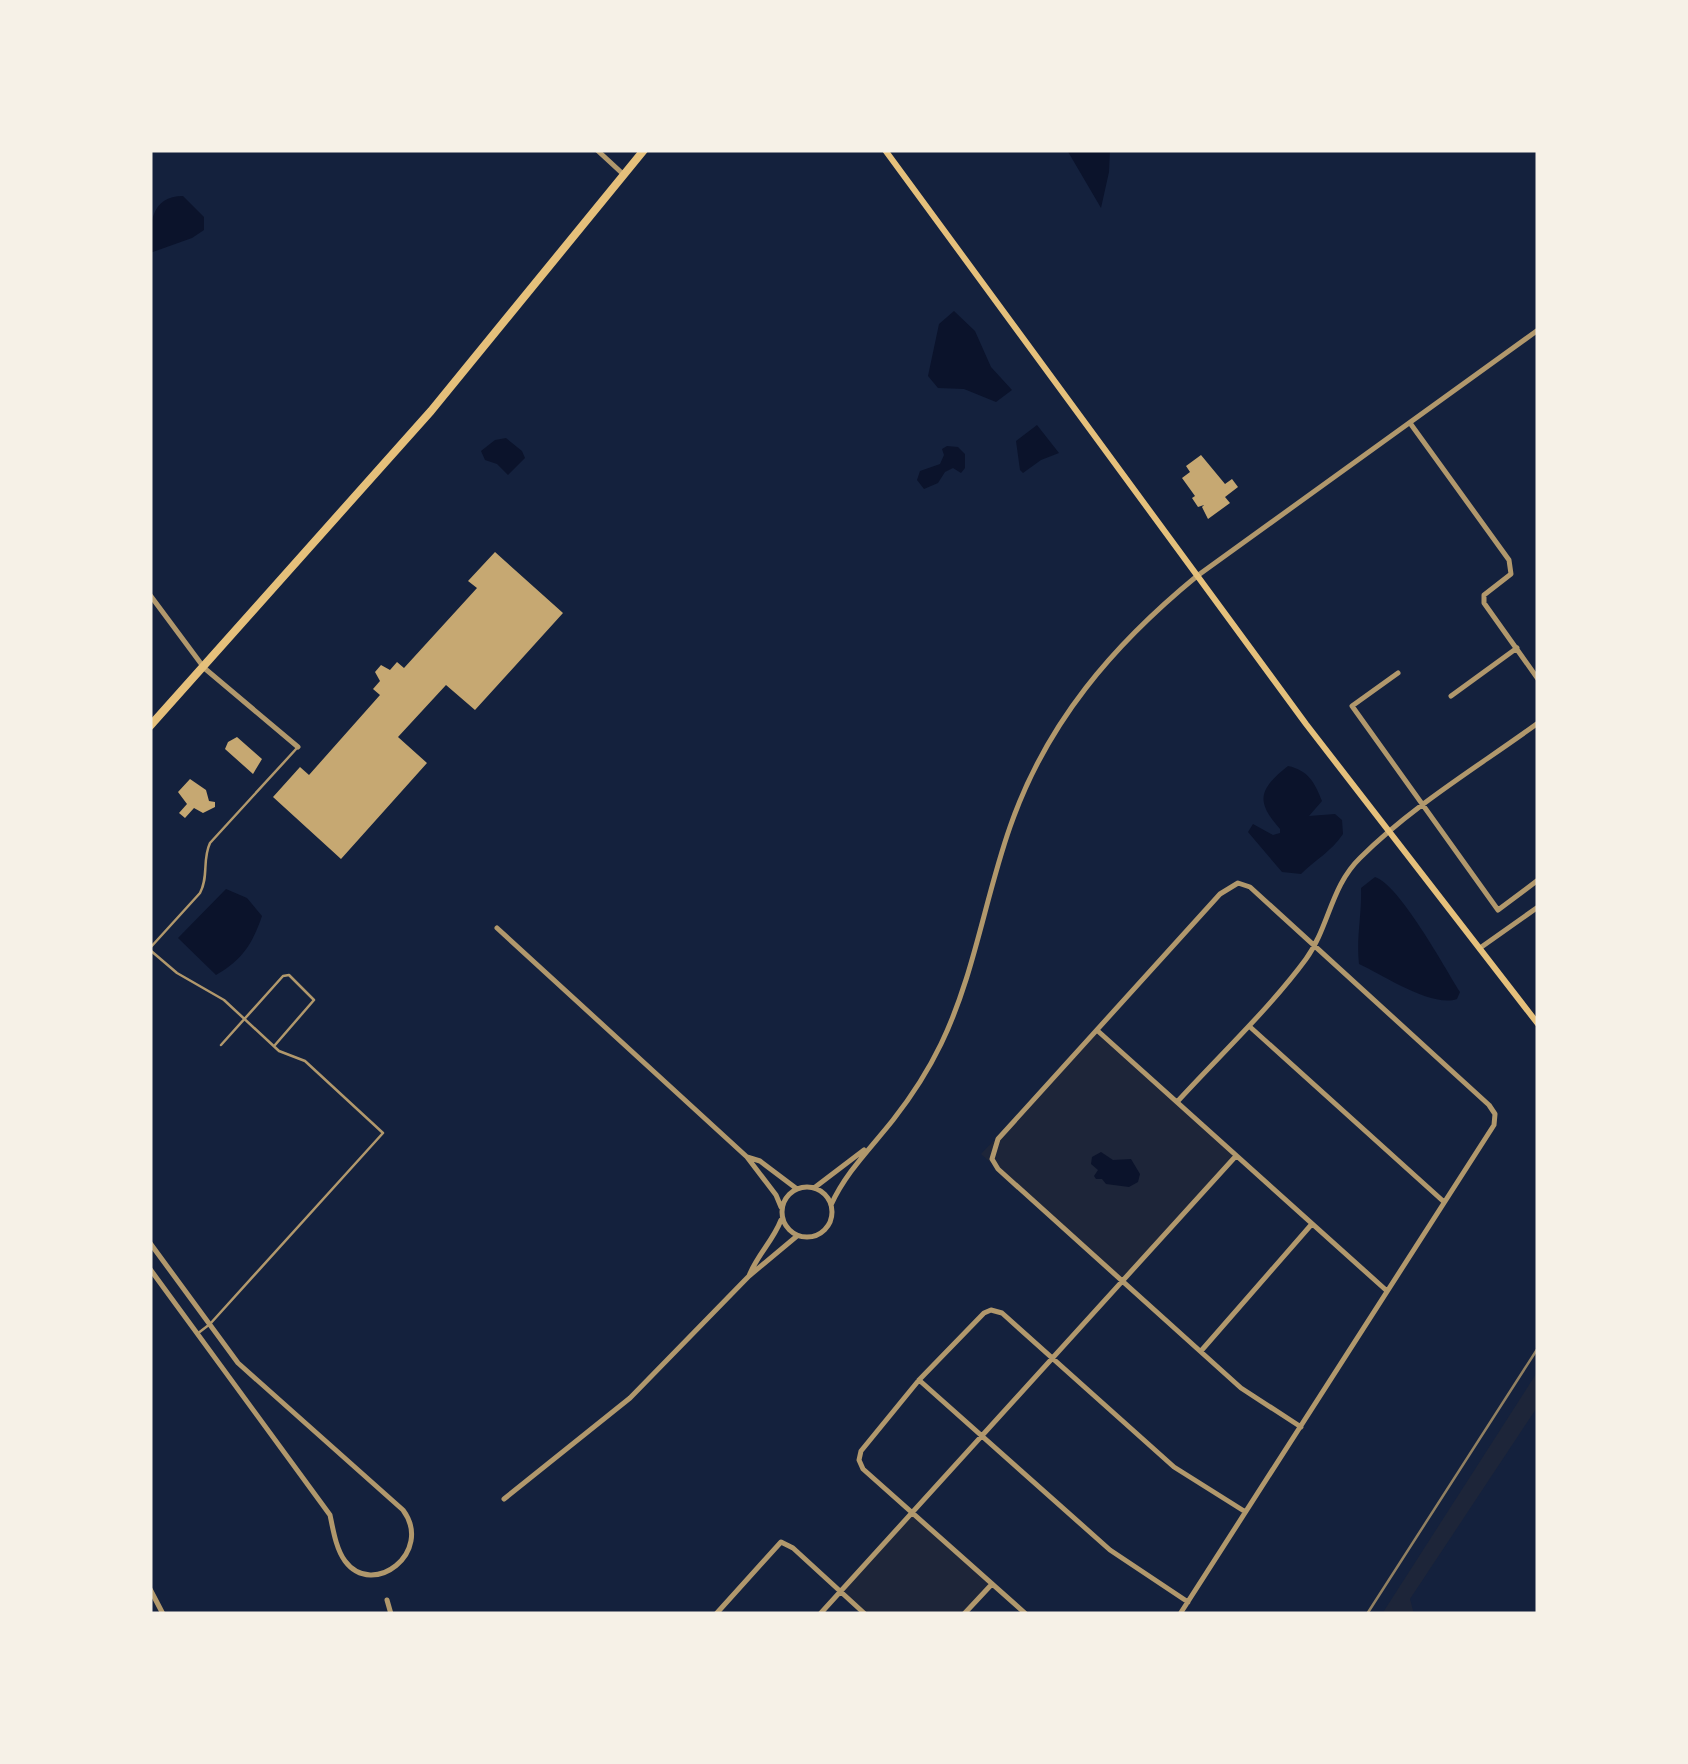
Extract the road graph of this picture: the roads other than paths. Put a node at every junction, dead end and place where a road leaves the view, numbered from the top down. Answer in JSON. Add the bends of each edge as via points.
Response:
{"nodes":[{"id":1,"x":597,"y":150,"type":"edge"},
{"id":2,"x":644,"y":150,"type":"edge"},
{"id":3,"x":885,"y":150,"type":"edge"},
{"id":4,"x":624,"y":174,"type":"junction"},
{"id":5,"x":1538,"y":330,"type":"edge"},
{"id":6,"x":1410,"y":423,"type":"junction"},
{"id":7,"x":1197,"y":576,"type":"junction"},
{"id":8,"x":150,"y":596,"type":"edge"},
{"id":9,"x":1517,"y":648,"type":"junction"},
{"id":10,"x":203,"y":666,"type":"junction"},
{"id":11,"x":1398,"y":673,"type":"dead end"},
{"id":12,"x":1538,"y":678,"type":"edge"},
{"id":13,"x":1451,"y":696,"type":"dead end"},
{"id":14,"x":1538,"y":723,"type":"edge"},
{"id":15,"x":150,"y":726,"type":"edge"},
{"id":16,"x":298,"y":747,"type":"joint"},
{"id":17,"x":1424,"y":806,"type":"junction"},
{"id":18,"x":1389,"y":832,"type":"junction"},
{"id":19,"x":1538,"y":880,"type":"edge"},
{"id":20,"x":1538,"y":908,"type":"edge"},
{"id":21,"x":497,"y":928,"type":"dead end"},
{"id":22,"x":1314,"y":945,"type":"junction"},
{"id":23,"x":1480,"y":948,"type":"junction"},
{"id":24,"x":150,"y":949,"type":"edge"},
{"id":25,"x":245,"y":1019,"type":"junction"},
{"id":26,"x":1538,"y":1024,"type":"edge"},
{"id":27,"x":1248,"y":1025,"type":"junction"},
{"id":28,"x":1098,"y":1031,"type":"junction"},
{"id":29,"x":221,"y":1045,"type":"dead end"},
{"id":30,"x":274,"y":1046,"type":"junction"},
{"id":31,"x":1177,"y":1102,"type":"junction"},
{"id":32,"x":866,"y":1148,"type":"junction"},
{"id":33,"x":746,"y":1157,"type":"junction"},
{"id":34,"x":1234,"y":1157,"type":"junction"},
{"id":35,"x":814,"y":1188,"type":"junction"},
{"id":36,"x":797,"y":1189,"type":"junction"},
{"id":37,"x":1443,"y":1202,"type":"junction"},
{"id":38,"x":831,"y":1205,"type":"junction"},
{"id":39,"x":782,"y":1209,"type":"junction"},
{"id":40,"x":782,"y":1218,"type":"junction"},
{"id":41,"x":1311,"y":1225,"type":"junction"},
{"id":42,"x":798,"y":1236,"type":"junction"},
{"id":43,"x":150,"y":1243,"type":"edge"},
{"id":44,"x":150,"y":1269,"type":"edge"},
{"id":45,"x":750,"y":1276,"type":"junction"},
{"id":46,"x":1121,"y":1279,"type":"junction"},
{"id":47,"x":1387,"y":1291,"type":"junction"},
{"id":48,"x":210,"y":1324,"type":"junction"},
{"id":49,"x":197,"y":1334,"type":"junction"},
{"id":50,"x":1200,"y":1352,"type":"junction"},
{"id":51,"x":1050,"y":1358,"type":"junction"},
{"id":52,"x":919,"y":1380,"type":"junction"},
{"id":53,"x":1301,"y":1426,"type":"junction"},
{"id":54,"x":980,"y":1435,"type":"junction"},
{"id":55,"x":504,"y":1499,"type":"dead end"},
{"id":56,"x":1244,"y":1511,"type":"junction"},
{"id":57,"x":912,"y":1512,"type":"junction"},
{"id":58,"x":992,"y":1584,"type":"junction"},
{"id":59,"x":150,"y":1589,"type":"edge"},
{"id":60,"x":840,"y":1592,"type":"junction"},
{"id":61,"x":388,"y":1600,"type":"dead end"},
{"id":62,"x":1188,"y":1602,"type":"junction"},
{"id":63,"x":163,"y":1614,"type":"edge"},
{"id":64,"x":391,"y":1614,"type":"edge"},
{"id":65,"x":716,"y":1614,"type":"edge"},
{"id":66,"x":820,"y":1614,"type":"edge"},
{"id":67,"x":865,"y":1614,"type":"edge"},
{"id":68,"x":964,"y":1614,"type":"edge"},
{"id":69,"x":1026,"y":1614,"type":"edge"},
{"id":70,"x":1180,"y":1614,"type":"edge"}],
"edges":[{"from":1,"to":4,"type":"street"},
{"from":2,"to":4,"type":"highway"},
{"from":3,"to":7,"type":"main road"},
{"from":4,"to":10,"type":"highway","via":[[430,411]]},
{"from":5,"to":6,"type":"street"},
{"from":6,"to":7,"type":"street"},
{"from":6,"to":9,"type":"street","via":[[1510,560],[1510,574],[1484,599]]},
{"from":7,"to":18,"type":"main road"},
{"from":7,"to":32,"type":"street","via":[[1118,647],[1046,746],[1010,827],[943,1041],[891,1123]]},
{"from":8,"to":10,"type":"street"},
{"from":9,"to":12,"type":"street"},
{"from":9,"to":13,"type":"street"},
{"from":10,"to":15,"type":"highway"},
{"from":10,"to":16,"type":"street"},
{"from":11,"to":17,"type":"street","via":[[1352,706]]},
{"from":14,"to":17,"type":"street"},
{"from":16,"to":24,"type":"lane","via":[[210,843],[200,893]]},
{"from":17,"to":18,"type":"street"},
{"from":17,"to":19,"type":"street","via":[[1498,910]]},
{"from":18,"to":22,"type":"street","via":[[1344,877]]},
{"from":18,"to":23,"type":"main road"},
{"from":20,"to":23,"type":"street"},
{"from":21,"to":33,"type":"street"},
{"from":22,"to":27,"type":"street"},
{"from":22,"to":28,"type":"street","via":[[1238,883],[1220,894]]},
{"from":22,"to":37,"type":"street","via":[[1495,1114]]},
{"from":23,"to":26,"type":"main road"},
{"from":24,"to":25,"type":"lane"},
{"from":25,"to":29,"type":"lane"},
{"from":25,"to":30,"type":"lane"},
{"from":25,"to":30,"type":"lane","via":[[286,976],[313,998]]},
{"from":27,"to":31,"type":"street"},
{"from":27,"to":37,"type":"street"},
{"from":28,"to":31,"type":"street"},
{"from":28,"to":46,"type":"street","via":[[998,1139],[992,1154],[998,1170]]},
{"from":30,"to":48,"type":"lane","via":[[305,1061],[382,1136]]},
{"from":31,"to":34,"type":"street"},
{"from":32,"to":35,"type":"street"},
{"from":32,"to":38,"type":"street"},
{"from":33,"to":36,"type":"street"},
{"from":33,"to":39,"type":"street"},
{"from":34,"to":41,"type":"street"},
{"from":34,"to":46,"type":"street"},
{"from":35,"to":36,"type":"street"},
{"from":35,"to":38,"type":"street"},
{"from":36,"to":39,"type":"street"},
{"from":37,"to":47,"type":"street"},
{"from":38,"to":42,"type":"street","via":[[826,1228],[813,1237]]},
{"from":39,"to":40,"type":"street"},
{"from":40,"to":42,"type":"street"},
{"from":40,"to":45,"type":"street"},
{"from":41,"to":47,"type":"street"},
{"from":41,"to":50,"type":"street"},
{"from":42,"to":45,"type":"street"},
{"from":43,"to":48,"type":"street"},
{"from":44,"to":49,"type":"street"},
{"from":45,"to":55,"type":"street","via":[[630,1398]]},
{"from":46,"to":50,"type":"street"},
{"from":46,"to":51,"type":"street"},
{"from":47,"to":53,"type":"street"},
{"from":48,"to":49,"type":"lane"},
{"from":48,"to":49,"type":"street","via":[[238,1363],[410,1520],[412,1538],[398,1565],[362,1574],[348,1565],[330,1515]]},
{"from":50,"to":53,"type":"street"},
{"from":51,"to":52,"type":"street","via":[[991,1310]]},
{"from":51,"to":54,"type":"street"},
{"from":51,"to":56,"type":"street","via":[[1174,1467]]},
{"from":52,"to":54,"type":"street"},
{"from":52,"to":57,"type":"street","via":[[858,1460]]},
{"from":53,"to":56,"type":"street"},
{"from":54,"to":57,"type":"street"},
{"from":54,"to":62,"type":"street","via":[[1110,1550]]},
{"from":56,"to":62,"type":"street"},
{"from":57,"to":58,"type":"street"},
{"from":57,"to":60,"type":"street"},
{"from":58,"to":68,"type":"street"},
{"from":58,"to":69,"type":"street"},
{"from":59,"to":63,"type":"street"},
{"from":60,"to":65,"type":"street","via":[[781,1542]]},
{"from":60,"to":66,"type":"street"},
{"from":60,"to":67,"type":"street"},
{"from":61,"to":64,"type":"street"},
{"from":62,"to":70,"type":"street"}]}
